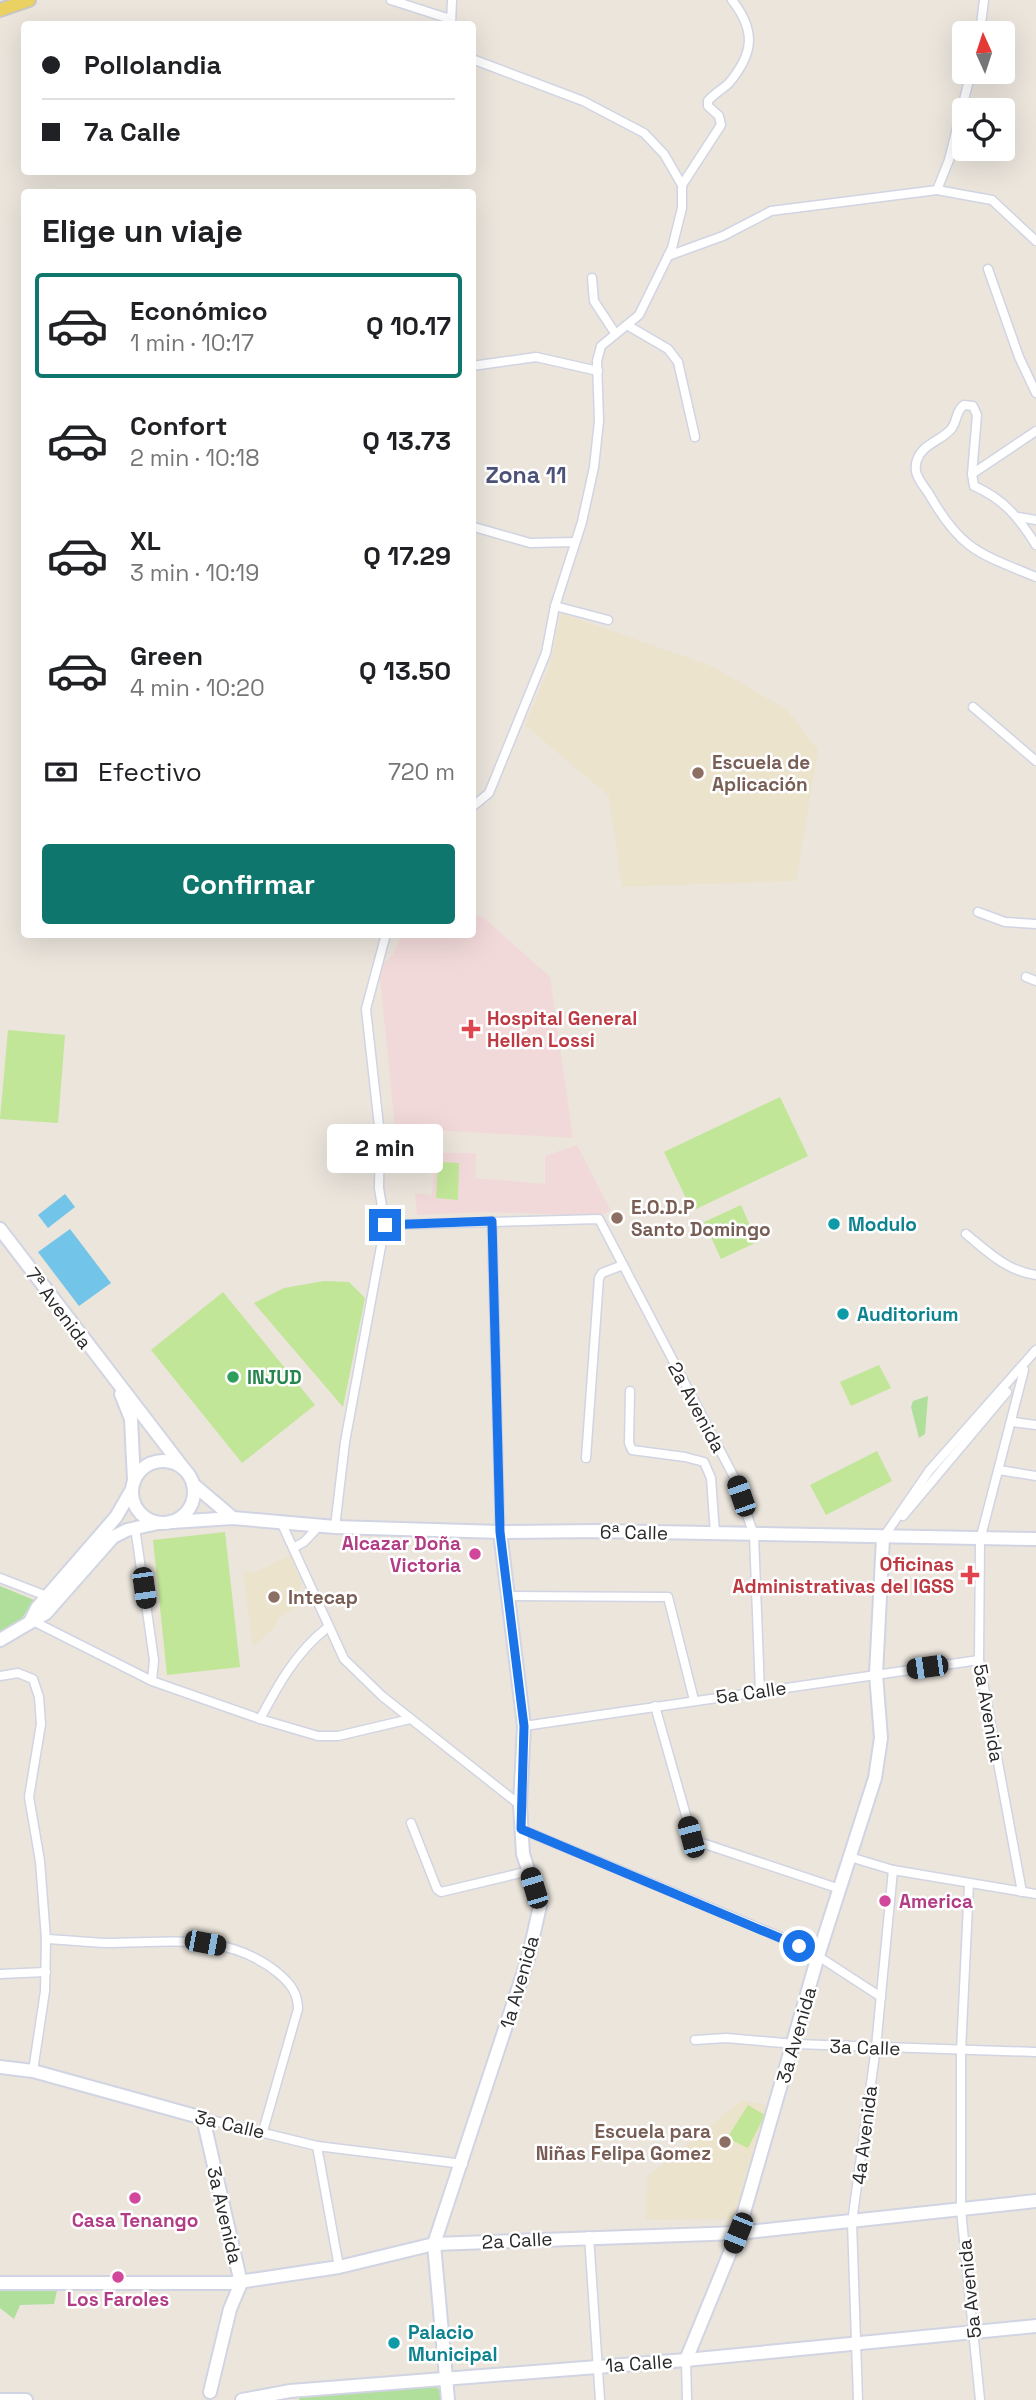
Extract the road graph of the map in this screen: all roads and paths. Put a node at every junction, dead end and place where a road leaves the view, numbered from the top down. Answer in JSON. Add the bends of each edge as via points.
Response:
{"nodes":[{"id":1,"x":29,"y":0,"type":"edge"},
{"id":2,"x":391,"y":0,"type":"edge"},
{"id":3,"x":453,"y":0,"type":"edge"},
{"id":4,"x":732,"y":0,"type":"edge"},
{"id":5,"x":984,"y":0,"type":"edge"},
{"id":6,"x":0,"y":10,"type":"edge"},
{"id":7,"x":448,"y":21,"type":"edge"},
{"id":8,"x":451,"y":21,"type":"edge"},
{"id":9,"x":981,"y":21,"type":"edge"},
{"id":10,"x":476,"y":61,"type":"edge"},
{"id":11,"x":968,"y":84,"type":"edge"},
{"id":12,"x":682,"y":186,"type":"junction"},
{"id":13,"x":937,"y":190,"type":"junction"},
{"id":14,"x":1036,"y":241,"type":"edge"},
{"id":15,"x":668,"y":256,"type":"junction"},
{"id":16,"x":988,"y":269,"type":"dead end"},
{"id":17,"x":592,"y":278,"type":"dead end"},
{"id":18,"x":627,"y":325,"type":"junction"},
{"id":19,"x":615,"y":332,"type":"junction"},
{"id":20,"x":476,"y":365,"type":"edge"},
{"id":21,"x":598,"y":371,"type":"junction"},
{"id":22,"x":1036,"y":393,"type":"edge"},
{"id":23,"x":1036,"y":430,"type":"edge"},
{"id":24,"x":695,"y":437,"type":"dead end"},
{"id":25,"x":972,"y":474,"type":"junction"},
{"id":26,"x":1018,"y":517,"type":"junction"},
{"id":27,"x":1036,"y":520,"type":"edge"},
{"id":28,"x":476,"y":528,"type":"edge"},
{"id":29,"x":575,"y":542,"type":"junction"},
{"id":30,"x":1036,"y":545,"type":"edge"},
{"id":31,"x":1036,"y":577,"type":"edge"},
{"id":32,"x":555,"y":606,"type":"junction"},
{"id":33,"x":608,"y":620,"type":"dead end"},
{"id":34,"x":973,"y":708,"type":"dead end"},
{"id":35,"x":1036,"y":761,"type":"edge"},
{"id":36,"x":476,"y":804,"type":"edge"},
{"id":37,"x":978,"y":912,"type":"dead end"},
{"id":38,"x":1036,"y":923,"type":"edge"},
{"id":39,"x":385,"y":938,"type":"edge"},
{"id":40,"x":1026,"y":977,"type":"dead end"},
{"id":41,"x":1036,"y":981,"type":"edge"},
{"id":42,"x":492,"y":1221,"type":"junction"},
{"id":43,"x":385,"y":1225,"type":"junction"},
{"id":44,"x":0,"y":1229,"type":"edge"},
{"id":45,"x":966,"y":1234,"type":"dead end"},
{"id":46,"x":623,"y":1265,"type":"junction"},
{"id":47,"x":1036,"y":1275,"type":"edge"},
{"id":48,"x":1035,"y":1351,"type":"edge"},
{"id":49,"x":1024,"y":1370,"type":"junction"},
{"id":50,"x":118,"y":1387,"type":"junction"},
{"id":51,"x":630,"y":1391,"type":"dead end"},
{"id":52,"x":1013,"y":1422,"type":"junction"},
{"id":53,"x":1036,"y":1426,"type":"edge"},
{"id":54,"x":586,"y":1458,"type":"dead end"},
{"id":55,"x":184,"y":1469,"type":"junction"},
{"id":56,"x":999,"y":1470,"type":"junction"},
{"id":57,"x":1036,"y":1476,"type":"edge"},
{"id":58,"x":193,"y":1484,"type":"junction"},
{"id":59,"x":132,"y":1485,"type":"junction"},
{"id":60,"x":233,"y":1518,"type":"junction"},
{"id":61,"x":281,"y":1522,"type":"junction"},
{"id":62,"x":165,"y":1523,"type":"junction"},
{"id":63,"x":320,"y":1525,"type":"junction"},
{"id":64,"x":135,"y":1527,"type":"junction"},
{"id":65,"x":335,"y":1527,"type":"junction"},
{"id":66,"x":500,"y":1532,"type":"junction"},
{"id":67,"x":715,"y":1533,"type":"junction"},
{"id":68,"x":754,"y":1535,"type":"junction"},
{"id":69,"x":883,"y":1538,"type":"junction"},
{"id":70,"x":1036,"y":1539,"type":"edge"},
{"id":71,"x":980,"y":1540,"type":"junction"},
{"id":72,"x":293,"y":1548,"type":"junction"},
{"id":73,"x":0,"y":1578,"type":"edge"},
{"id":74,"x":509,"y":1596,"type":"junction"},
{"id":75,"x":52,"y":1598,"type":"junction"},
{"id":76,"x":32,"y":1620,"type":"junction"},
{"id":77,"x":328,"y":1627,"type":"junction"},
{"id":78,"x":0,"y":1640,"type":"edge"},
{"id":79,"x":979,"y":1660,"type":"junction"},
{"id":80,"x":876,"y":1674,"type":"junction"},
{"id":81,"x":0,"y":1676,"type":"edge"},
{"id":82,"x":152,"y":1681,"type":"junction"},
{"id":83,"x":760,"y":1692,"type":"junction"},
{"id":84,"x":694,"y":1700,"type":"junction"},
{"id":85,"x":656,"y":1706,"type":"junction"},
{"id":86,"x":410,"y":1719,"type":"junction"},
{"id":87,"x":260,"y":1720,"type":"junction"},
{"id":88,"x":524,"y":1726,"type":"junction"},
{"id":89,"x":520,"y":1805,"type":"junction"},
{"id":90,"x":411,"y":1823,"type":"dead end"},
{"id":91,"x":521,"y":1829,"type":"junction"},
{"id":92,"x":850,"y":1857,"type":"junction"},
{"id":93,"x":893,"y":1870,"type":"junction"},
{"id":94,"x":529,"y":1871,"type":"junction"},
{"id":95,"x":969,"y":1884,"type":"junction"},
{"id":96,"x":841,"y":1889,"type":"junction"},
{"id":97,"x":1022,"y":1892,"type":"junction"},
{"id":98,"x":1036,"y":1894,"type":"edge"},
{"id":99,"x":1036,"y":1900,"type":"edge"},
{"id":100,"x":46,"y":1939,"type":"junction"},
{"id":101,"x":818,"y":1956,"type":"junction"},
{"id":102,"x":46,"y":1972,"type":"junction"},
{"id":103,"x":0,"y":1974,"type":"edge"},
{"id":104,"x":881,"y":1997,"type":"junction"},
{"id":105,"x":695,"y":2040,"type":"dead end"},
{"id":106,"x":795,"y":2044,"type":"junction"},
{"id":107,"x":876,"y":2047,"type":"junction"},
{"id":108,"x":961,"y":2051,"type":"junction"},
{"id":109,"x":1036,"y":2052,"type":"edge"},
{"id":110,"x":0,"y":2067,"type":"edge"},
{"id":111,"x":33,"y":2071,"type":"junction"},
{"id":112,"x":203,"y":2118,"type":"junction"},
{"id":113,"x":263,"y":2131,"type":"junction"},
{"id":114,"x":317,"y":2146,"type":"junction"},
{"id":115,"x":463,"y":2164,"type":"junction"},
{"id":116,"x":1036,"y":2202,"type":"edge"},
{"id":117,"x":961,"y":2210,"type":"junction"},
{"id":118,"x":852,"y":2222,"type":"junction"},
{"id":119,"x":738,"y":2233,"type":"junction"},
{"id":120,"x":589,"y":2236,"type":"junction"},
{"id":121,"x":435,"y":2244,"type":"junction"},
{"id":122,"x":339,"y":2267,"type":"junction"},
{"id":123,"x":0,"y":2283,"type":"edge"},
{"id":124,"x":241,"y":2283,"type":"junction"},
{"id":125,"x":1036,"y":2326,"type":"edge"},
{"id":126,"x":974,"y":2332,"type":"junction"},
{"id":127,"x":855,"y":2342,"type":"junction"},
{"id":128,"x":686,"y":2360,"type":"junction"},
{"id":129,"x":598,"y":2366,"type":"junction"},
{"id":130,"x":446,"y":2378,"type":"junction"},
{"id":131,"x":210,"y":2392,"type":"dead end"},
{"id":132,"x":290,"y":2395,"type":"edge"},
{"id":133,"x":0,"y":2400,"type":"edge"},
{"id":134,"x":26,"y":2400,"type":"edge"},
{"id":135,"x":242,"y":2400,"type":"edge"},
{"id":136,"x":448,"y":2400,"type":"edge"},
{"id":137,"x":600,"y":2400,"type":"edge"},
{"id":138,"x":687,"y":2400,"type":"edge"},
{"id":139,"x":858,"y":2400,"type":"edge"},
{"id":140,"x":980,"y":2400,"type":"edge"}],
"edges":[{"from":1,"to":6,"type":"main road"},
{"from":2,"to":7,"type":"street"},
{"from":3,"to":8,"type":"street"},
{"from":4,"to":12,"type":"street","via":[[748,25],[750,43],[727,85],[708,101],[721,125]]},
{"from":5,"to":9,"type":"street"},
{"from":10,"to":12,"type":"street","via":[[583,101],[644,133],[664,154]]},
{"from":11,"to":13,"type":"street"},
{"from":12,"to":15,"type":"street","via":[[682,208]]},
{"from":13,"to":14,"type":"street","via":[[992,200]]},
{"from":13,"to":15,"type":"street","via":[[771,211],[723,236]]},
{"from":15,"to":18,"type":"street","via":[[639,315]]},
{"from":16,"to":22,"type":"street"},
{"from":17,"to":19,"type":"street","via":[[594,301]]},
{"from":18,"to":19,"type":"street"},
{"from":18,"to":24,"type":"street","via":[[668,349],[678,362]]},
{"from":19,"to":21,"type":"street","via":[[601,346]]},
{"from":20,"to":21,"type":"street","via":[[536,357]]},
{"from":21,"to":29,"type":"street","via":[[594,467]]},
{"from":23,"to":25,"type":"street"},
{"from":25,"to":26,"type":"street","via":[[974,486],[1002,501]]},
{"from":25,"to":31,"type":"street","via":[[977,415],[973,406],[964,405],[957,410],[952,428],[926,446],[916,474],[957,538]]},
{"from":26,"to":27,"type":"street"},
{"from":26,"to":30,"type":"street"},
{"from":28,"to":29,"type":"street","via":[[530,543]]},
{"from":29,"to":32,"type":"street"},
{"from":32,"to":33,"type":"street"},
{"from":32,"to":36,"type":"street","via":[[546,653],[519,724],[489,793]]},
{"from":34,"to":35,"type":"street"},
{"from":37,"to":38,"type":"street","via":[[1005,922]]},
{"from":39,"to":43,"type":"street","via":[[366,1009]]},
{"from":40,"to":41,"type":"street"},
{"from":42,"to":43,"type":"street"},
{"from":42,"to":46,"type":"street","name":"2a Avenida","via":[[599,1219]]},
{"from":42,"to":66,"type":"street","name":"1a Avenida"},
{"from":43,"to":65,"type":"street","via":[[345,1443]]},
{"from":44,"to":50,"type":"main road","name":"7ª Avenida"},
{"from":45,"to":47,"type":"street","via":[[1003,1264]]},
{"from":46,"to":54,"type":"street","via":[[599,1278]]},
{"from":46,"to":68,"type":"street","name":"2a Avenida","via":[[734,1477]]},
{"from":48,"to":49,"type":"street"},
{"from":48,"to":69,"type":"street","via":[[929,1471]]},
{"from":49,"to":52,"type":"street","name":"5a Avenida"},
{"from":49,"to":69,"type":"street","via":[[935,1482]]},
{"from":50,"to":55,"type":"main road","name":"7ª Avenida"},
{"from":50,"to":59,"type":"main road","name":"7ª Avenida","via":[[131,1419]]},
{"from":51,"to":67,"type":"street","via":[[632,1450],[704,1462],[711,1478]]},
{"from":52,"to":53,"type":"street"},
{"from":52,"to":56,"type":"street","name":"5a Avenida"},
{"from":55,"to":58,"type":"main road"},
{"from":55,"to":59,"type":"main road","via":[[156,1462],[139,1471]]},
{"from":56,"to":57,"type":"street"},
{"from":56,"to":71,"type":"street","name":"5a Avenida"},
{"from":58,"to":60,"type":"main road"},
{"from":58,"to":62,"type":"main road","via":[[190,1507]]},
{"from":59,"to":62,"type":"main road","via":[[136,1509],[149,1521]]},
{"from":59,"to":75,"type":"main road","via":[[116,1517]]},
{"from":60,"to":61,"type":"main road","name":"6ª Calle"},
{"from":60,"to":62,"type":"main road","name":"6ª Calle"},
{"from":61,"to":63,"type":"main road","name":"6ª Calle"},
{"from":61,"to":72,"type":"street"},
{"from":62,"to":64,"type":"main road","name":"6ª Calle"},
{"from":63,"to":65,"type":"main road","name":"6ª Calle"},
{"from":63,"to":72,"type":"street"},
{"from":64,"to":75,"type":"main road","via":[[106,1543]]},
{"from":64,"to":82,"type":"street","via":[[154,1660]]},
{"from":65,"to":66,"type":"main road","name":"6ª Calle"},
{"from":66,"to":67,"type":"main road","name":"6ª Calle"},
{"from":66,"to":74,"type":"main road","name":"1a Avenida"},
{"from":67,"to":68,"type":"main road","name":"6ª Calle"},
{"from":68,"to":69,"type":"main road","name":"6ª Calle"},
{"from":68,"to":83,"type":"street","name":"2a Avenida"},
{"from":69,"to":71,"type":"main road","name":"6ª Calle"},
{"from":69,"to":80,"type":"main road","name":"3a Avenida"},
{"from":70,"to":71,"type":"main road","name":"6ª Calle"},
{"from":71,"to":79,"type":"street","name":"5a Avenida"},
{"from":72,"to":77,"type":"street"},
{"from":73,"to":75,"type":"street"},
{"from":74,"to":84,"type":"street","via":[[668,1597]]},
{"from":74,"to":88,"type":"main road","name":"1a Avenida"},
{"from":75,"to":76,"type":"main road","via":[[45,1614]]},
{"from":76,"to":78,"type":"main road"},
{"from":76,"to":82,"type":"street"},
{"from":77,"to":86,"type":"street","via":[[344,1659]]},
{"from":77,"to":87,"type":"street","via":[[283,1675]]},
{"from":79,"to":80,"type":"street","name":"5a Calle"},
{"from":79,"to":97,"type":"street","name":"5a Avenida"},
{"from":80,"to":83,"type":"street","name":"5a Calle"},
{"from":80,"to":92,"type":"main road","name":"3a Avenida","via":[[881,1738],[875,1779]]},
{"from":81,"to":100,"type":"street","via":[[18,1672],[33,1679],[39,1698],[41,1724],[29,1797]]},
{"from":82,"to":87,"type":"street"},
{"from":83,"to":84,"type":"street","name":"5a Calle"},
{"from":84,"to":85,"type":"street","name":"5a Calle"},
{"from":85,"to":88,"type":"street","name":"5a Calle"},
{"from":85,"to":96,"type":"street","via":[[691,1837]]},
{"from":86,"to":87,"type":"street","via":[[338,1736],[318,1736]]},
{"from":86,"to":89,"type":"street"},
{"from":88,"to":89,"type":"main road","name":"1a Avenida"},
{"from":89,"to":91,"type":"main road","name":"1a Avenida"},
{"from":90,"to":94,"type":"street","via":[[441,1892]]},
{"from":91,"to":94,"type":"main road","name":"1a Avenida"},
{"from":91,"to":101,"type":"street"},
{"from":92,"to":93,"type":"street"},
{"from":92,"to":96,"type":"main road","name":"3a Avenida"},
{"from":93,"to":95,"type":"street"},
{"from":93,"to":104,"type":"street","name":"4a Avenida"},
{"from":94,"to":115,"type":"main road","name":"1a Avenida","via":[[540,1906],[528,1959]]},
{"from":95,"to":97,"type":"street"},
{"from":95,"to":108,"type":"street","name":"5a Avenida"},
{"from":96,"to":101,"type":"main road","name":"3a Avenida"},
{"from":97,"to":98,"type":"street"},
{"from":98,"to":99,"type":"street"},
{"from":100,"to":102,"type":"street"},
{"from":100,"to":113,"type":"street","via":[[107,1943],[155,1939],[227,1947],[251,1955],[283,1977],[295,1991],[298,2009]]},
{"from":101,"to":104,"type":"street"},
{"from":101,"to":106,"type":"main road","name":"3a Avenida"},
{"from":102,"to":103,"type":"street"},
{"from":102,"to":111,"type":"street"},
{"from":104,"to":107,"type":"street","name":"4a Avenida"},
{"from":105,"to":106,"type":"street","name":"3a Calle"},
{"from":106,"to":107,"type":"street","name":"3a Calle"},
{"from":106,"to":119,"type":"main road","name":"3a Avenida"},
{"from":107,"to":108,"type":"street","name":"3a Calle"},
{"from":107,"to":118,"type":"street","name":"4a Avenida"},
{"from":108,"to":109,"type":"street","name":"3a Calle"},
{"from":108,"to":117,"type":"street","name":"5a Avenida"},
{"from":110,"to":111,"type":"main road","name":"3a Calle"},
{"from":111,"to":112,"type":"main road","name":"3a Calle"},
{"from":112,"to":113,"type":"street","name":"3a Calle"},
{"from":112,"to":124,"type":"main road","name":"3a Avenida"},
{"from":113,"to":114,"type":"street","name":"3a Calle"},
{"from":114,"to":115,"type":"street","name":"3a Calle"},
{"from":114,"to":122,"type":"street"},
{"from":115,"to":121,"type":"main road","name":"1a Avenida"},
{"from":116,"to":117,"type":"main road","name":"2a Calle"},
{"from":117,"to":118,"type":"main road","name":"2a Calle"},
{"from":117,"to":126,"type":"street","name":"5a Avenida"},
{"from":118,"to":119,"type":"main road","name":"2a Calle"},
{"from":118,"to":127,"type":"street","name":"4a Avenida"},
{"from":119,"to":120,"type":"main road","name":"2a Calle"},
{"from":119,"to":128,"type":"main road","name":"3a Avenida"},
{"from":120,"to":121,"type":"main road","name":"2a Calle"},
{"from":120,"to":129,"type":"street"},
{"from":121,"to":122,"type":"main road","name":"2a Calle"},
{"from":121,"to":130,"type":"main road","name":"1a Avenida"},
{"from":122,"to":124,"type":"main road","name":"2a Calle"},
{"from":123,"to":124,"type":"main road","name":"2a Calle"},
{"from":124,"to":131,"type":"main road","name":"3a Avenida"},
{"from":125,"to":126,"type":"main road","name":"1a Calle"},
{"from":126,"to":127,"type":"main road","name":"1a Calle"},
{"from":126,"to":140,"type":"street","name":"5a Avenida"},
{"from":127,"to":128,"type":"main road","name":"1a Calle"},
{"from":127,"to":139,"type":"street","name":"4a Avenida"},
{"from":128,"to":129,"type":"main road","name":"1a Calle"},
{"from":128,"to":138,"type":"street","name":"3a Avenida"},
{"from":129,"to":130,"type":"main road","name":"1a Calle"},
{"from":129,"to":137,"type":"street"},
{"from":130,"to":132,"type":"main road","name":"1a Calle"},
{"from":130,"to":136,"type":"main road","name":"1a Avenida"},
{"from":132,"to":135,"type":"main road","name":"1a Calle"},
{"from":133,"to":134,"type":"main road"}]}
